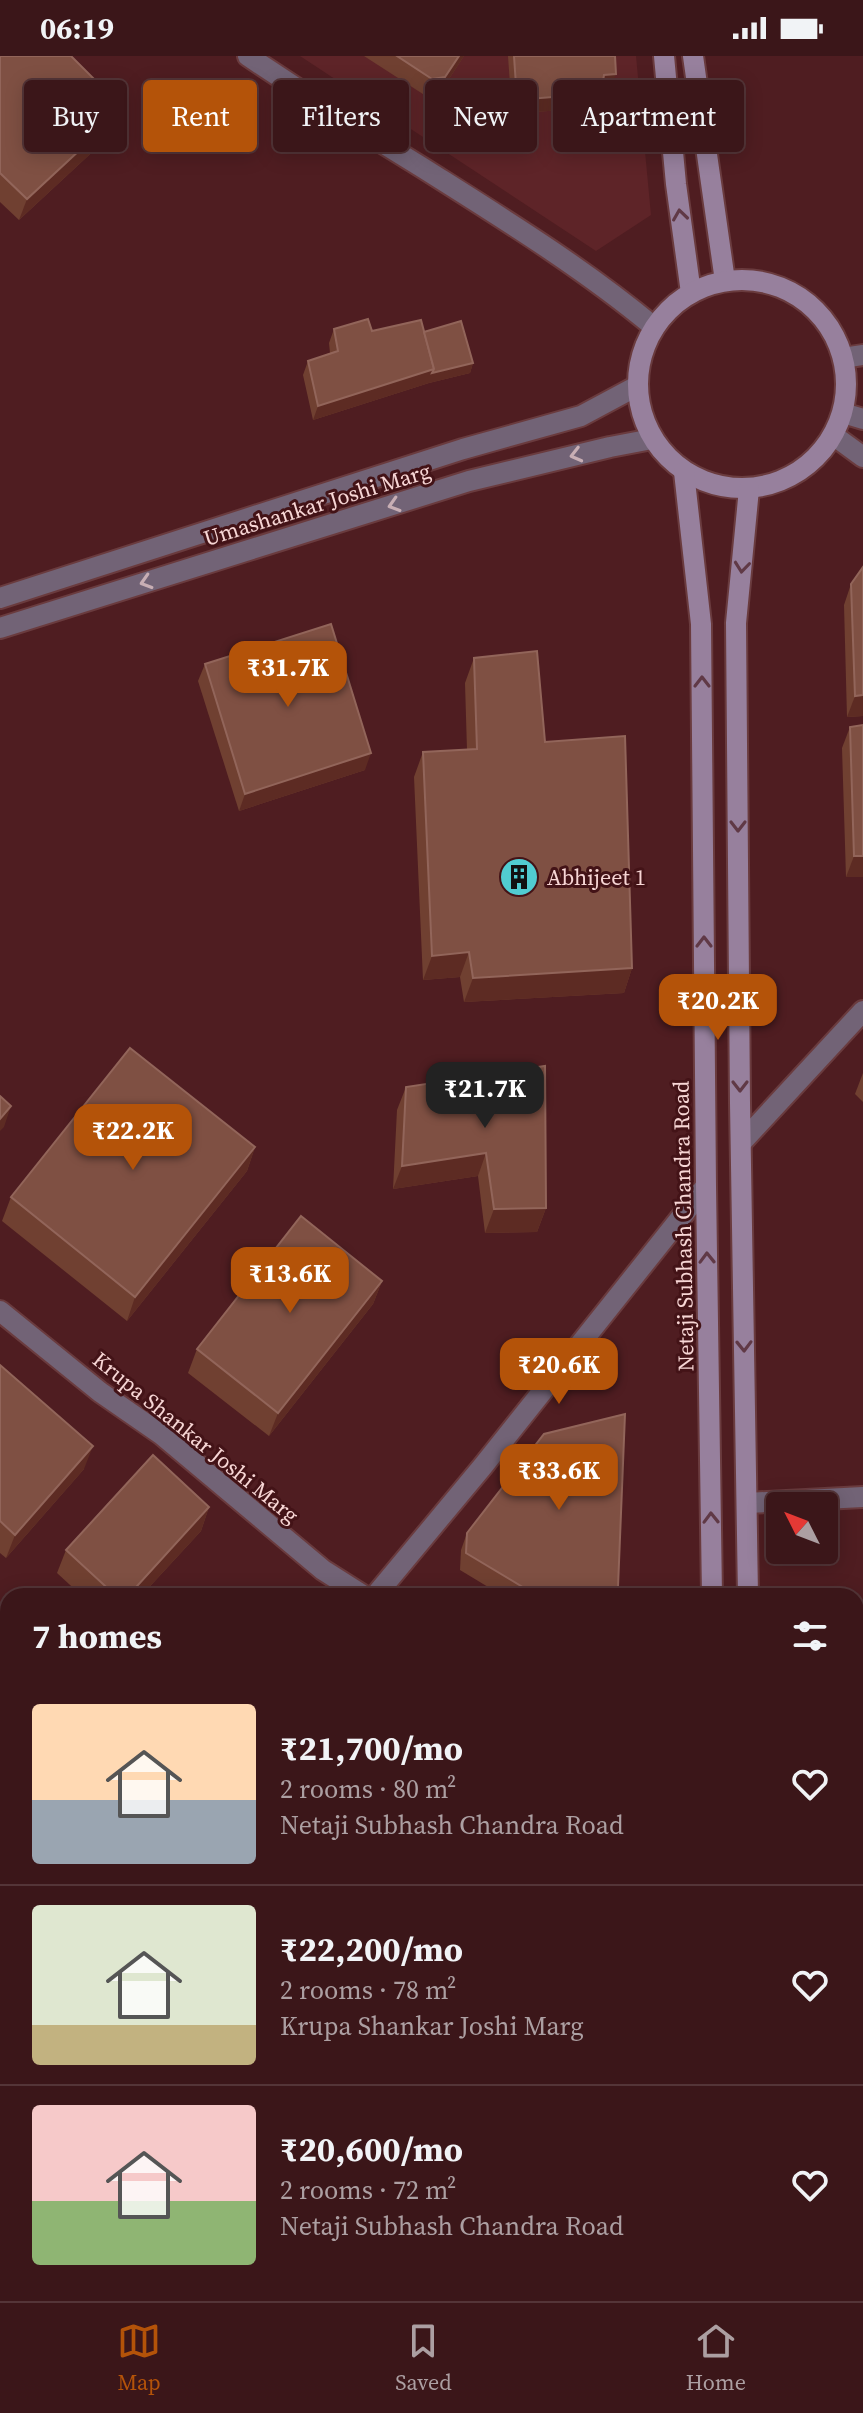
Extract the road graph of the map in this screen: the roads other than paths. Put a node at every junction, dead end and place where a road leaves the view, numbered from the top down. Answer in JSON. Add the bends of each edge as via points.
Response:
{"nodes":[{"id":1,"x":248,"y":56,"type":"edge"},
{"id":2,"x":664,"y":56,"type":"edge"},
{"id":3,"x":693,"y":56,"type":"edge"},
{"id":4,"x":725,"y":281,"type":"junction"},
{"id":5,"x":691,"y":293,"type":"junction"},
{"id":6,"x":654,"y":327,"type":"junction"},
{"id":7,"x":853,"y":356,"type":"edge"},
{"id":8,"x":637,"y":386,"type":"junction"},
{"id":9,"x":843,"y":413,"type":"junction"},
{"id":10,"x":863,"y":419,"type":"edge"},
{"id":11,"x":833,"y":435,"type":"junction"},
{"id":12,"x":652,"y":439,"type":"junction"},
{"id":13,"x":863,"y":457,"type":"edge"},
{"id":14,"x":684,"y":472,"type":"junction"},
{"id":15,"x":749,"y":489,"type":"junction"},
{"id":16,"x":0,"y":598,"type":"edge"},
{"id":17,"x":0,"y":628,"type":"edge"},
{"id":18,"x":863,"y":1011,"type":"edge"},
{"id":19,"x":741,"y":1143,"type":"junction"},
{"id":20,"x":706,"y":1186,"type":"junction"},
{"id":21,"x":0,"y":1311,"type":"edge"},
{"id":22,"x":863,"y":1497,"type":"edge"},
{"id":23,"x":747,"y":1503,"type":"junction"},
{"id":24,"x":351,"y":1588,"type":"edge"},
{"id":25,"x":382,"y":1588,"type":"edge"},
{"id":26,"x":712,"y":1588,"type":"edge"},
{"id":27,"x":748,"y":1588,"type":"edge"}],
"edges":[{"from":1,"to":6,"type":"street","via":[[502,218]]},
{"from":5,"to":2,"type":"main road","one_way":true},
{"from":3,"to":4,"type":"main road"},
{"from":4,"to":5,"type":"main road"},
{"from":4,"to":7,"type":"main road","via":[[756,280],[786,289],[812,306]]},
{"from":5,"to":6,"type":"main road"},
{"from":6,"to":8,"type":"main road","via":[[641,355]]},
{"from":7,"to":9,"type":"main road"},
{"from":8,"to":12,"type":"main road"},
{"from":8,"to":16,"type":"street","name":"Umashankar Joshi Marg","via":[[581,416]]},
{"from":9,"to":10,"type":"street"},
{"from":9,"to":11,"type":"main road"},
{"from":11,"to":13,"type":"street"},
{"from":11,"to":15,"type":"main road","via":[[812,462],[783,481]]},
{"from":12,"to":14,"type":"main road"},
{"from":12,"to":17,"type":"street","name":"Umashankar Joshi Marg","one_way":true,"via":[[469,481]]},
{"from":14,"to":15,"type":"main road","via":[[715,486]]},
{"from":20,"to":14,"type":"main road","name":"Netaji Subhash Chandra Road","one_way":true,"via":[[701,624]]},
{"from":15,"to":19,"type":"main road","one_way":true,"via":[[736,623]]},
{"from":18,"to":19,"type":"street"},
{"from":19,"to":23,"type":"main road","one_way":true},
{"from":20,"to":25,"type":"street"},
{"from":26,"to":20,"type":"main road","name":"Netaji Subhash Chandra Road","one_way":true},
{"from":21,"to":24,"type":"street","name":"Krupa Shankar Joshi Marg"},
{"from":22,"to":23,"type":"street"},
{"from":23,"to":27,"type":"main road"}]}
